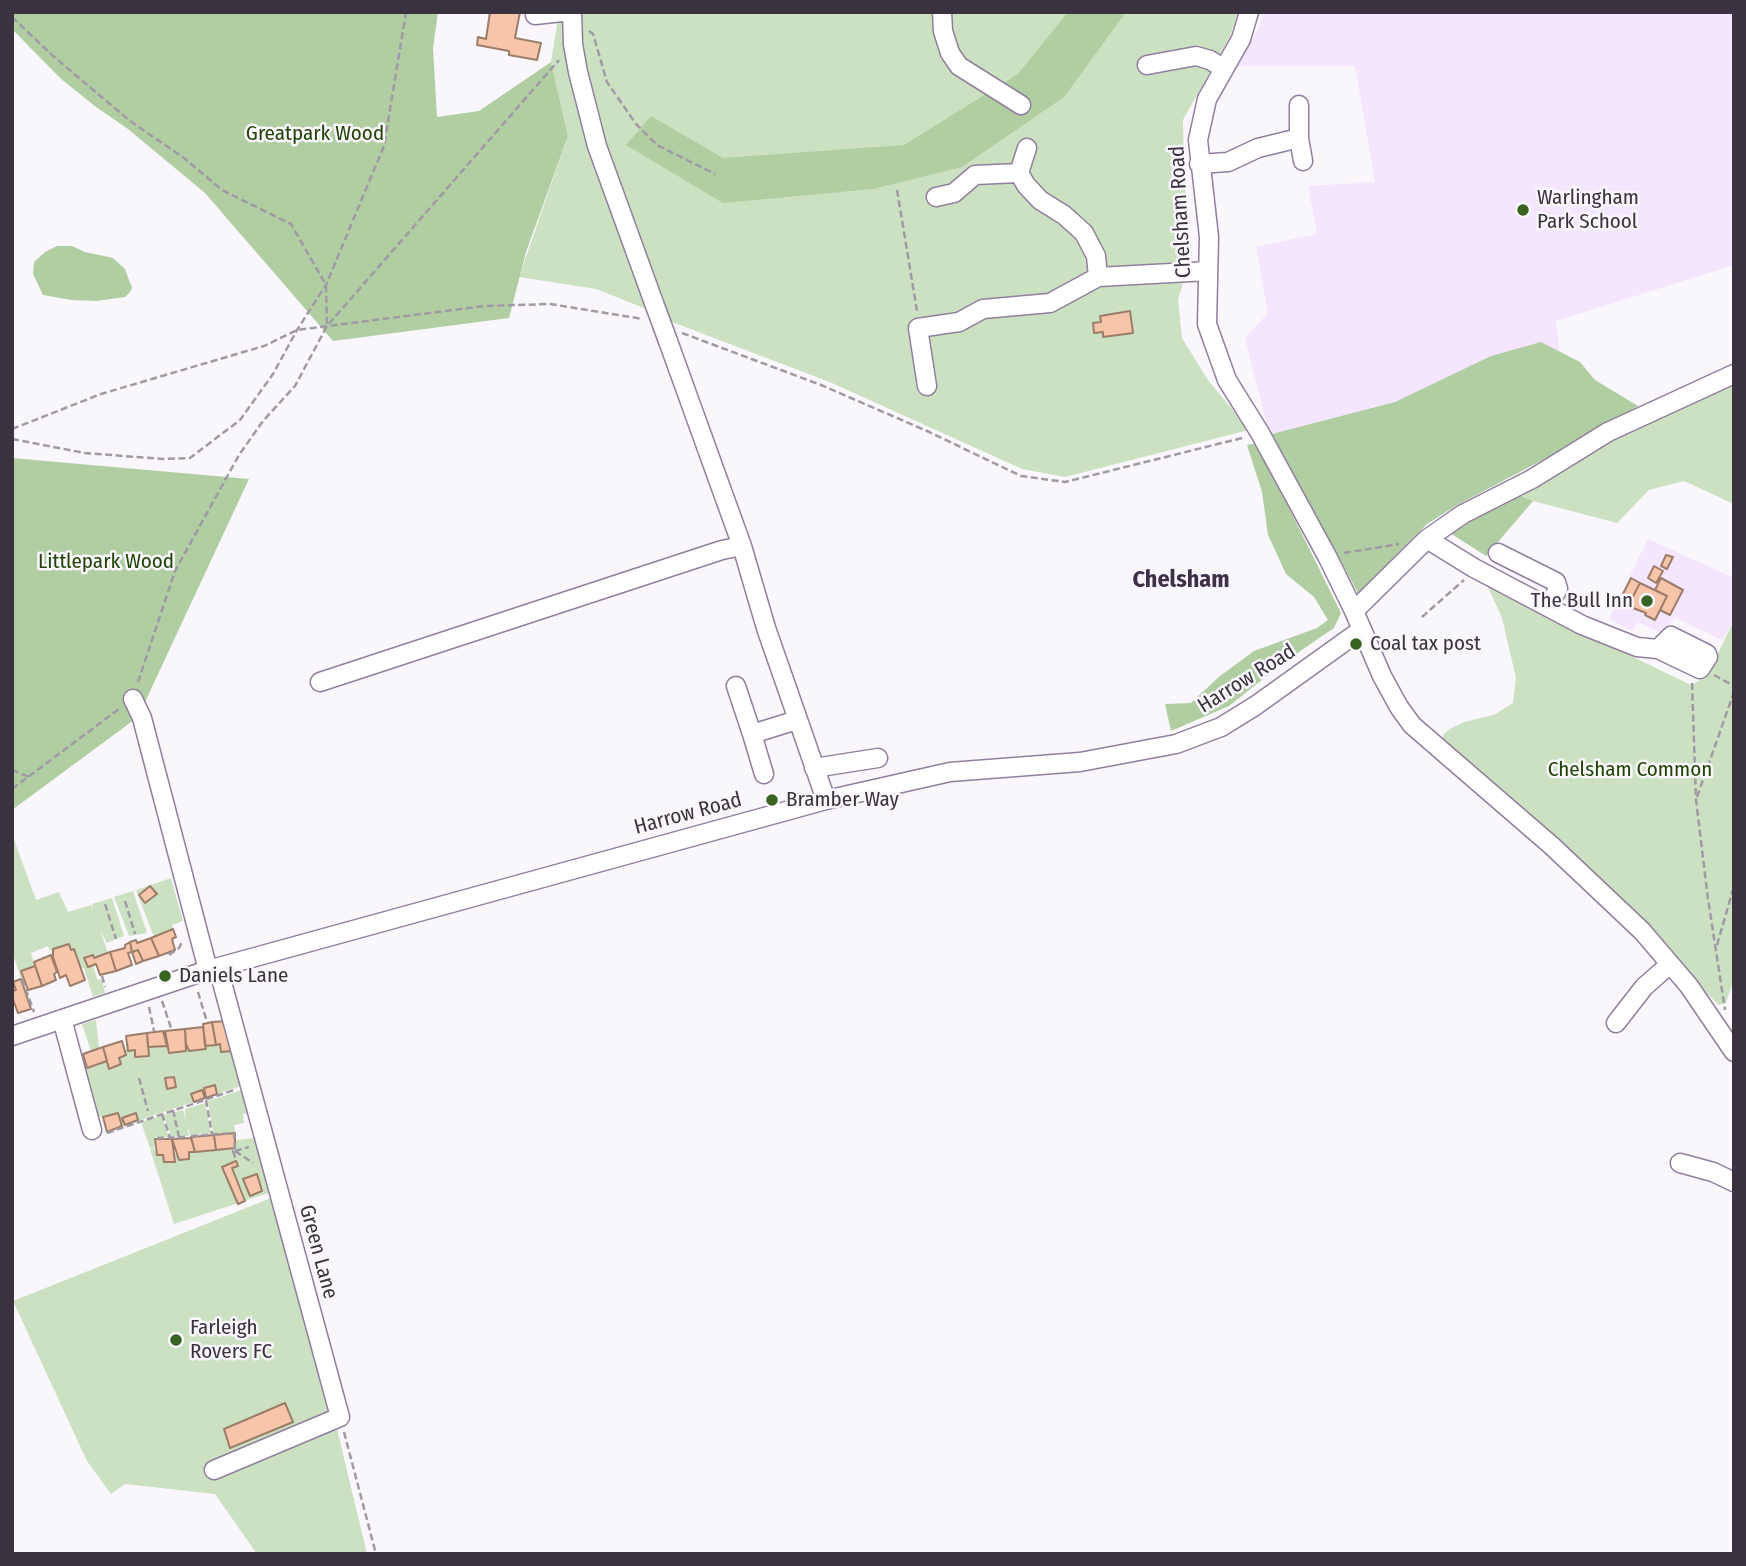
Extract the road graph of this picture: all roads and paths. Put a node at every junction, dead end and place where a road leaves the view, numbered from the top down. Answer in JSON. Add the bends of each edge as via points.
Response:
{"nodes":[{"id":1,"x":406,"y":12,"type":"edge"},
{"id":2,"x":562,"y":12,"type":"edge"},
{"id":3,"x":942,"y":12,"type":"edge"},
{"id":4,"x":1249,"y":12,"type":"edge"},
{"id":5,"x":535,"y":15,"type":"dead end"},
{"id":6,"x":12,"y":17,"type":"edge"},
{"id":7,"x":572,"y":29,"type":"edge"},
{"id":8,"x":1147,"y":65,"type":"dead end"},
{"id":9,"x":1224,"y":69,"type":"junction"},
{"id":10,"x":1299,"y":104,"type":"dead end"},
{"id":11,"x":1021,"y":105,"type":"dead end"},
{"id":12,"x":1299,"y":138,"type":"junction"},
{"id":13,"x":1027,"y":148,"type":"dead end"},
{"id":14,"x":1303,"y":161,"type":"dead end"},
{"id":15,"x":1199,"y":164,"type":"junction"},
{"id":16,"x":1019,"y":173,"type":"junction"},
{"id":17,"x":715,"y":174,"type":"dead end"},
{"id":18,"x":897,"y":190,"type":"dead end"},
{"id":19,"x":936,"y":197,"type":"dead end"},
{"id":20,"x":1208,"y":271,"type":"junction"},
{"id":21,"x":1098,"y":277,"type":"junction"},
{"id":22,"x":326,"y":285,"type":"junction"},
{"id":23,"x":649,"y":321,"type":"dead end"},
{"id":24,"x":327,"y":326,"type":"junction"},
{"id":25,"x":918,"y":328,"type":"junction"},
{"id":26,"x":297,"y":330,"type":"junction"},
{"id":27,"x":671,"y":335,"type":"junction"},
{"id":28,"x":1734,"y":374,"type":"edge"},
{"id":29,"x":927,"y":386,"type":"dead end"},
{"id":30,"x":12,"y":429,"type":"edge"},
{"id":31,"x":1246,"y":437,"type":"dead end"},
{"id":32,"x":12,"y":439,"type":"edge"},
{"id":33,"x":1427,"y":539,"type":"junction"},
{"id":34,"x":1401,"y":544,"type":"dead end"},
{"id":35,"x":742,"y":546,"type":"junction"},
{"id":36,"x":1498,"y":553,"type":"dead end"},
{"id":37,"x":1331,"y":557,"type":"junction"},
{"id":38,"x":1474,"y":568,"type":"junction"},
{"id":39,"x":1548,"y":607,"type":"junction"},
{"id":40,"x":1354,"y":611,"type":"junction"},
{"id":41,"x":1422,"y":617,"type":"dead end"},
{"id":42,"x":1361,"y":630,"type":"junction"},
{"id":43,"x":1704,"y":670,"type":"junction"},
{"id":44,"x":320,"y":681,"type":"dead end"},
{"id":45,"x":736,"y":686,"type":"dead end"},
{"id":46,"x":1734,"y":686,"type":"edge"},
{"id":47,"x":1734,"y":692,"type":"edge"},
{"id":48,"x":133,"y":699,"type":"junction"},
{"id":49,"x":797,"y":720,"type":"junction"},
{"id":50,"x":752,"y":734,"type":"junction"},
{"id":51,"x":878,"y":758,"type":"dead end"},
{"id":52,"x":814,"y":768,"type":"junction"},
{"id":53,"x":12,"y":770,"type":"edge"},
{"id":54,"x":764,"y":774,"type":"dead end"},
{"id":55,"x":29,"y":777,"type":"junction"},
{"id":56,"x":12,"y":789,"type":"edge"},
{"id":57,"x":826,"y":800,"type":"junction"},
{"id":58,"x":1696,"y":800,"type":"junction"},
{"id":59,"x":1734,"y":886,"type":"edge"},
{"id":60,"x":125,"y":901,"type":"dead end"},
{"id":61,"x":105,"y":904,"type":"dead end"},
{"id":62,"x":135,"y":934,"type":"dead end"},
{"id":63,"x":181,"y":935,"type":"dead end"},
{"id":64,"x":116,"y":939,"type":"dead end"},
{"id":65,"x":1716,"y":948,"type":"junction"},
{"id":66,"x":172,"y":963,"type":"dead end"},
{"id":67,"x":1670,"y":964,"type":"junction"},
{"id":68,"x":208,"y":970,"type":"junction"},
{"id":69,"x":102,"y":976,"type":"dead end"},
{"id":70,"x":22,"y":979,"type":"dead end"},
{"id":71,"x":196,"y":987,"type":"dead end"},
{"id":72,"x":107,"y":994,"type":"dead end"},
{"id":73,"x":160,"y":996,"type":"dead end"},
{"id":74,"x":148,"y":1000,"type":"dead end"},
{"id":75,"x":36,"y":1018,"type":"dead end"},
{"id":76,"x":62,"y":1019,"type":"junction"},
{"id":77,"x":207,"y":1022,"type":"dead end"},
{"id":78,"x":1616,"y":1023,"type":"dead end"},
{"id":79,"x":171,"y":1028,"type":"dead end"},
{"id":80,"x":153,"y":1031,"type":"dead end"},
{"id":81,"x":1723,"y":1034,"type":"junction"},
{"id":82,"x":12,"y":1036,"type":"edge"},
{"id":83,"x":1734,"y":1052,"type":"edge"},
{"id":84,"x":139,"y":1078,"type":"dead end"},
{"id":85,"x":250,"y":1085,"type":"junction"},
{"id":86,"x":206,"y":1100,"type":"junction"},
{"id":87,"x":146,"y":1109,"type":"dead end"},
{"id":88,"x":173,"y":1110,"type":"junction"},
{"id":89,"x":162,"y":1114,"type":"junction"},
{"id":90,"x":92,"y":1130,"type":"joint"},
{"id":91,"x":212,"y":1134,"type":"junction"},
{"id":92,"x":180,"y":1137,"type":"junction"},
{"id":93,"x":157,"y":1138,"type":"dead end"},
{"id":94,"x":171,"y":1138,"type":"junction"},
{"id":95,"x":250,"y":1147,"type":"dead end"},
{"id":96,"x":233,"y":1151,"type":"junction"},
{"id":97,"x":236,"y":1160,"type":"dead end"},
{"id":98,"x":254,"y":1163,"type":"dead end"},
{"id":99,"x":1680,"y":1163,"type":"dead end"},
{"id":100,"x":1734,"y":1182,"type":"edge"},
{"id":101,"x":340,"y":1417,"type":"junction"},
{"id":102,"x":214,"y":1470,"type":"dead end"},
{"id":103,"x":376,"y":1554,"type":"edge"}],
"edges":[{"from":1,"to":22,"type":"path","via":[[384,146]]},
{"from":2,"to":5,"type":"street"},
{"from":3,"to":11,"type":"street","via":[[943,31],[959,66]]},
{"from":4,"to":9,"type":"street","name":"Chelsham Road","via":[[1241,39]]},
{"from":6,"to":22,"type":"path","via":[[130,121],[222,190],[291,224]]},
{"from":7,"to":17,"type":"path","via":[[593,34],[607,82],[636,124],[657,145]]},
{"from":7,"to":24,"type":"path"},
{"from":7,"to":27,"type":"street","bridge":true,"via":[[597,146],[654,303]]},
{"from":8,"to":9,"type":"street","via":[[1196,56]]},
{"from":9,"to":15,"type":"street","name":"Chelsham Road","via":[[1207,99],[1198,140]]},
{"from":10,"to":12,"type":"street"},
{"from":12,"to":14,"type":"street"},
{"from":12,"to":15,"type":"street","via":[[1258,148],[1228,162]]},
{"from":13,"to":16,"type":"street"},
{"from":15,"to":20,"type":"street","name":"Chelsham Road","via":[[1209,237]]},
{"from":16,"to":19,"type":"street","via":[[975,176],[954,193]]},
{"from":16,"to":21,"type":"street","via":[[1041,200],[1084,233],[1096,257]]},
{"from":18,"to":25,"type":"path"},
{"from":20,"to":21,"type":"street"},
{"from":20,"to":37,"type":"street","name":"Chelsham Road","via":[[1207,324],[1227,380]]},
{"from":21,"to":25,"type":"street","via":[[1050,303],[983,309],[958,322]]},
{"from":22,"to":24,"type":"path"},
{"from":22,"to":26,"type":"path"},
{"from":23,"to":24,"type":"path","via":[[550,304],[484,306]]},
{"from":24,"to":26,"type":"path"},
{"from":24,"to":48,"type":"path","via":[[295,386],[239,454],[175,571]]},
{"from":25,"to":29,"type":"street"},
{"from":26,"to":30,"type":"path","via":[[264,346],[101,394]]},
{"from":26,"to":32,"type":"path","via":[[274,374],[240,421],[190,458],[85,453]]},
{"from":27,"to":31,"type":"path","via":[[821,385],[1021,476],[1065,482]]},
{"from":27,"to":35,"type":"street"},
{"from":28,"to":33,"type":"street","via":[[1608,432]]},
{"from":33,"to":38,"type":"street"},
{"from":33,"to":40,"type":"street"},
{"from":34,"to":37,"type":"path"},
{"from":35,"to":44,"type":"street"},
{"from":35,"to":49,"type":"street"},
{"from":36,"to":39,"type":"street","via":[[1556,582],[1558,589]]},
{"from":37,"to":40,"type":"street"},
{"from":38,"to":39,"type":"street"},
{"from":38,"to":41,"type":"path"},
{"from":39,"to":43,"type":"street","via":[[1637,647],[1658,649]]},
{"from":40,"to":42,"type":"street"},
{"from":42,"to":57,"type":"street","name":"Harrow Road","via":[[1221,727],[1176,744],[1080,762],[950,772]]},
{"from":42,"to":67,"type":"street","via":[[1412,725],[1552,846],[1642,931]]},
{"from":43,"to":46,"type":"path"},
{"from":43,"to":58,"type":"path","via":[[1691,685]]},
{"from":45,"to":50,"type":"street"},
{"from":47,"to":58,"type":"path"},
{"from":48,"to":55,"type":"path"},
{"from":48,"to":68,"type":"street","via":[[142,718]]},
{"from":49,"to":50,"type":"street"},
{"from":49,"to":52,"type":"street"},
{"from":50,"to":54,"type":"street"},
{"from":51,"to":52,"type":"street"},
{"from":52,"to":57,"type":"street"},
{"from":53,"to":55,"type":"path"},
{"from":55,"to":56,"type":"path"},
{"from":57,"to":68,"type":"street","name":"Harrow Road"},
{"from":58,"to":65,"type":"path"},
{"from":59,"to":65,"type":"path"},
{"from":60,"to":62,"type":"path"},
{"from":61,"to":64,"type":"path"},
{"from":63,"to":66,"type":"path","via":[[182,942],[169,955]]},
{"from":65,"to":81,"type":"path","via":[[1726,1003]]},
{"from":67,"to":78,"type":"street","via":[[1644,987]]},
{"from":67,"to":81,"type":"street"},
{"from":68,"to":76,"type":"street","name":"Harrow Road"},
{"from":68,"to":85,"type":"street","name":"Green Lane","via":[[220,975]]},
{"from":69,"to":72,"type":"path"},
{"from":70,"to":75,"type":"path"},
{"from":71,"to":77,"type":"path"},
{"from":73,"to":79,"type":"path"},
{"from":74,"to":80,"type":"path"},
{"from":76,"to":82,"type":"street","name":"Harrow Road"},
{"from":76,"to":90,"type":"street"},
{"from":81,"to":83,"type":"street"},
{"from":84,"to":87,"type":"path"},
{"from":85,"to":86,"type":"path"},
{"from":85,"to":101,"type":"street","name":"Green Lane"},
{"from":86,"to":88,"type":"path"},
{"from":86,"to":91,"type":"path"},
{"from":88,"to":89,"type":"path"},
{"from":88,"to":92,"type":"path"},
{"from":89,"to":90,"type":"path","via":[[106,1134]]},
{"from":89,"to":94,"type":"path"},
{"from":91,"to":92,"type":"path"},
{"from":91,"to":96,"type":"path","via":[[234,1133]]},
{"from":92,"to":94,"type":"path"},
{"from":93,"to":94,"type":"path"},
{"from":95,"to":96,"type":"path"},
{"from":96,"to":97,"type":"path"},
{"from":96,"to":98,"type":"path"},
{"from":99,"to":100,"type":"street"},
{"from":101,"to":102,"type":"street"},
{"from":101,"to":103,"type":"path"}]}
